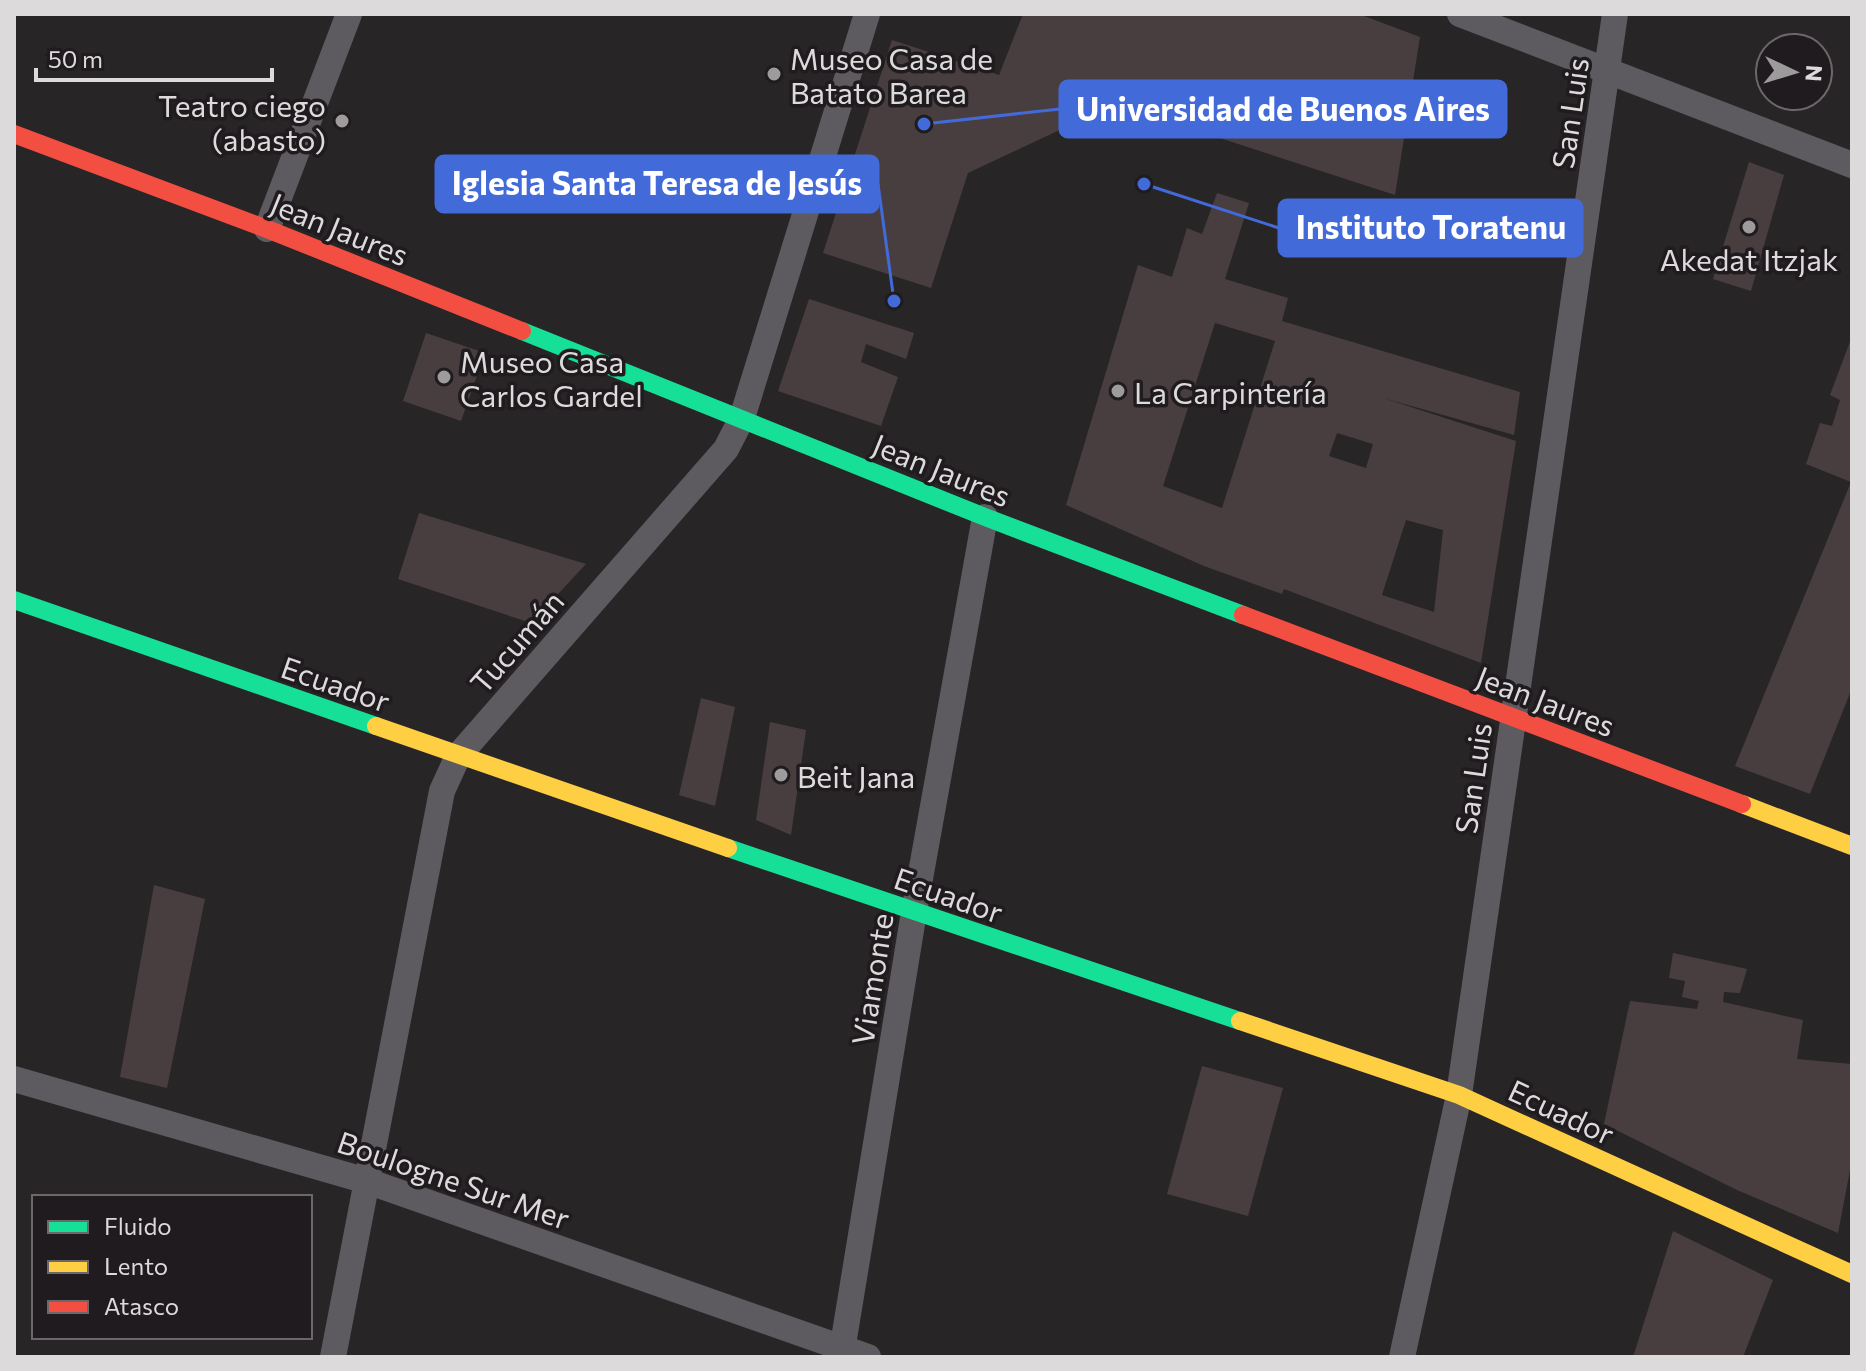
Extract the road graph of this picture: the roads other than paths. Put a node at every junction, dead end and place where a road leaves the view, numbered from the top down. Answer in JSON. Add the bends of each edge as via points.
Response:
{"nodes":[{"id":1,"x":349,"y":14,"type":"edge"},
{"id":2,"x":867,"y":14,"type":"edge"},
{"id":3,"x":1460,"y":14,"type":"edge"},
{"id":4,"x":1615,"y":14,"type":"edge"},
{"id":5,"x":1608,"y":70,"type":"junction"},
{"id":6,"x":14,"y":134,"type":"edge"},
{"id":7,"x":1852,"y":165,"type":"edge"},
{"id":8,"x":267,"y":229,"type":"junction"},
{"id":9,"x":742,"y":418,"type":"junction"},
{"id":10,"x":985,"y":517,"type":"junction"},
{"id":11,"x":14,"y":600,"type":"edge"},
{"id":12,"x":1513,"y":717,"type":"junction"},
{"id":13,"x":458,"y":756,"type":"junction"},
{"id":14,"x":1852,"y":846,"type":"edge"},
{"id":15,"x":914,"y":912,"type":"junction"},
{"id":16,"x":14,"y":1079,"type":"edge"},
{"id":17,"x":1459,"y":1095,"type":"junction"},
{"id":18,"x":367,"y":1181,"type":"junction"},
{"id":19,"x":1852,"y":1274,"type":"edge"},
{"id":20,"x":842,"y":1352,"type":"edge"},
{"id":21,"x":333,"y":1357,"type":"edge"},
{"id":22,"x":868,"y":1357,"type":"edge"},
{"id":23,"x":1402,"y":1357,"type":"edge"}],
"edges":[{"from":1,"to":8,"type":"street"},
{"from":2,"to":9,"type":"street","name":"Tucumán"},
{"from":3,"to":5,"type":"street"},
{"from":4,"to":5,"type":"street","name":"San Luis"},
{"from":5,"to":7,"type":"street"},
{"from":5,"to":12,"type":"street","name":"San Luis"},
{"from":6,"to":8,"type":"street","name":"Jean Jaures"},
{"from":8,"to":9,"type":"street","name":"Jean Jaures"},
{"from":9,"to":10,"type":"street","name":"Jean Jaures"},
{"from":9,"to":13,"type":"street","name":"Tucumán","via":[[726,449]]},
{"from":10,"to":12,"type":"street","name":"Jean Jaures"},
{"from":10,"to":15,"type":"street","name":"Viamonte"},
{"from":11,"to":13,"type":"street","name":"Ecuador"},
{"from":12,"to":14,"type":"street","name":"Jean Jaures"},
{"from":12,"to":17,"type":"street","name":"San Luis"},
{"from":13,"to":15,"type":"street","name":"Ecuador"},
{"from":13,"to":18,"type":"street","name":"Tucumán","via":[[442,791]]},
{"from":15,"to":17,"type":"street","name":"Ecuador"},
{"from":15,"to":20,"type":"street","name":"Viamonte"},
{"from":16,"to":18,"type":"street","name":"Boulogne Sur Mer"},
{"from":17,"to":19,"type":"street","name":"Ecuador"},
{"from":17,"to":23,"type":"street","name":"San Luis"},
{"from":18,"to":20,"type":"street","name":"Boulogne Sur Mer"},
{"from":18,"to":21,"type":"street","name":"Tucumán"},
{"from":20,"to":22,"type":"street","name":"Boulogne Sur Mer"}]}
